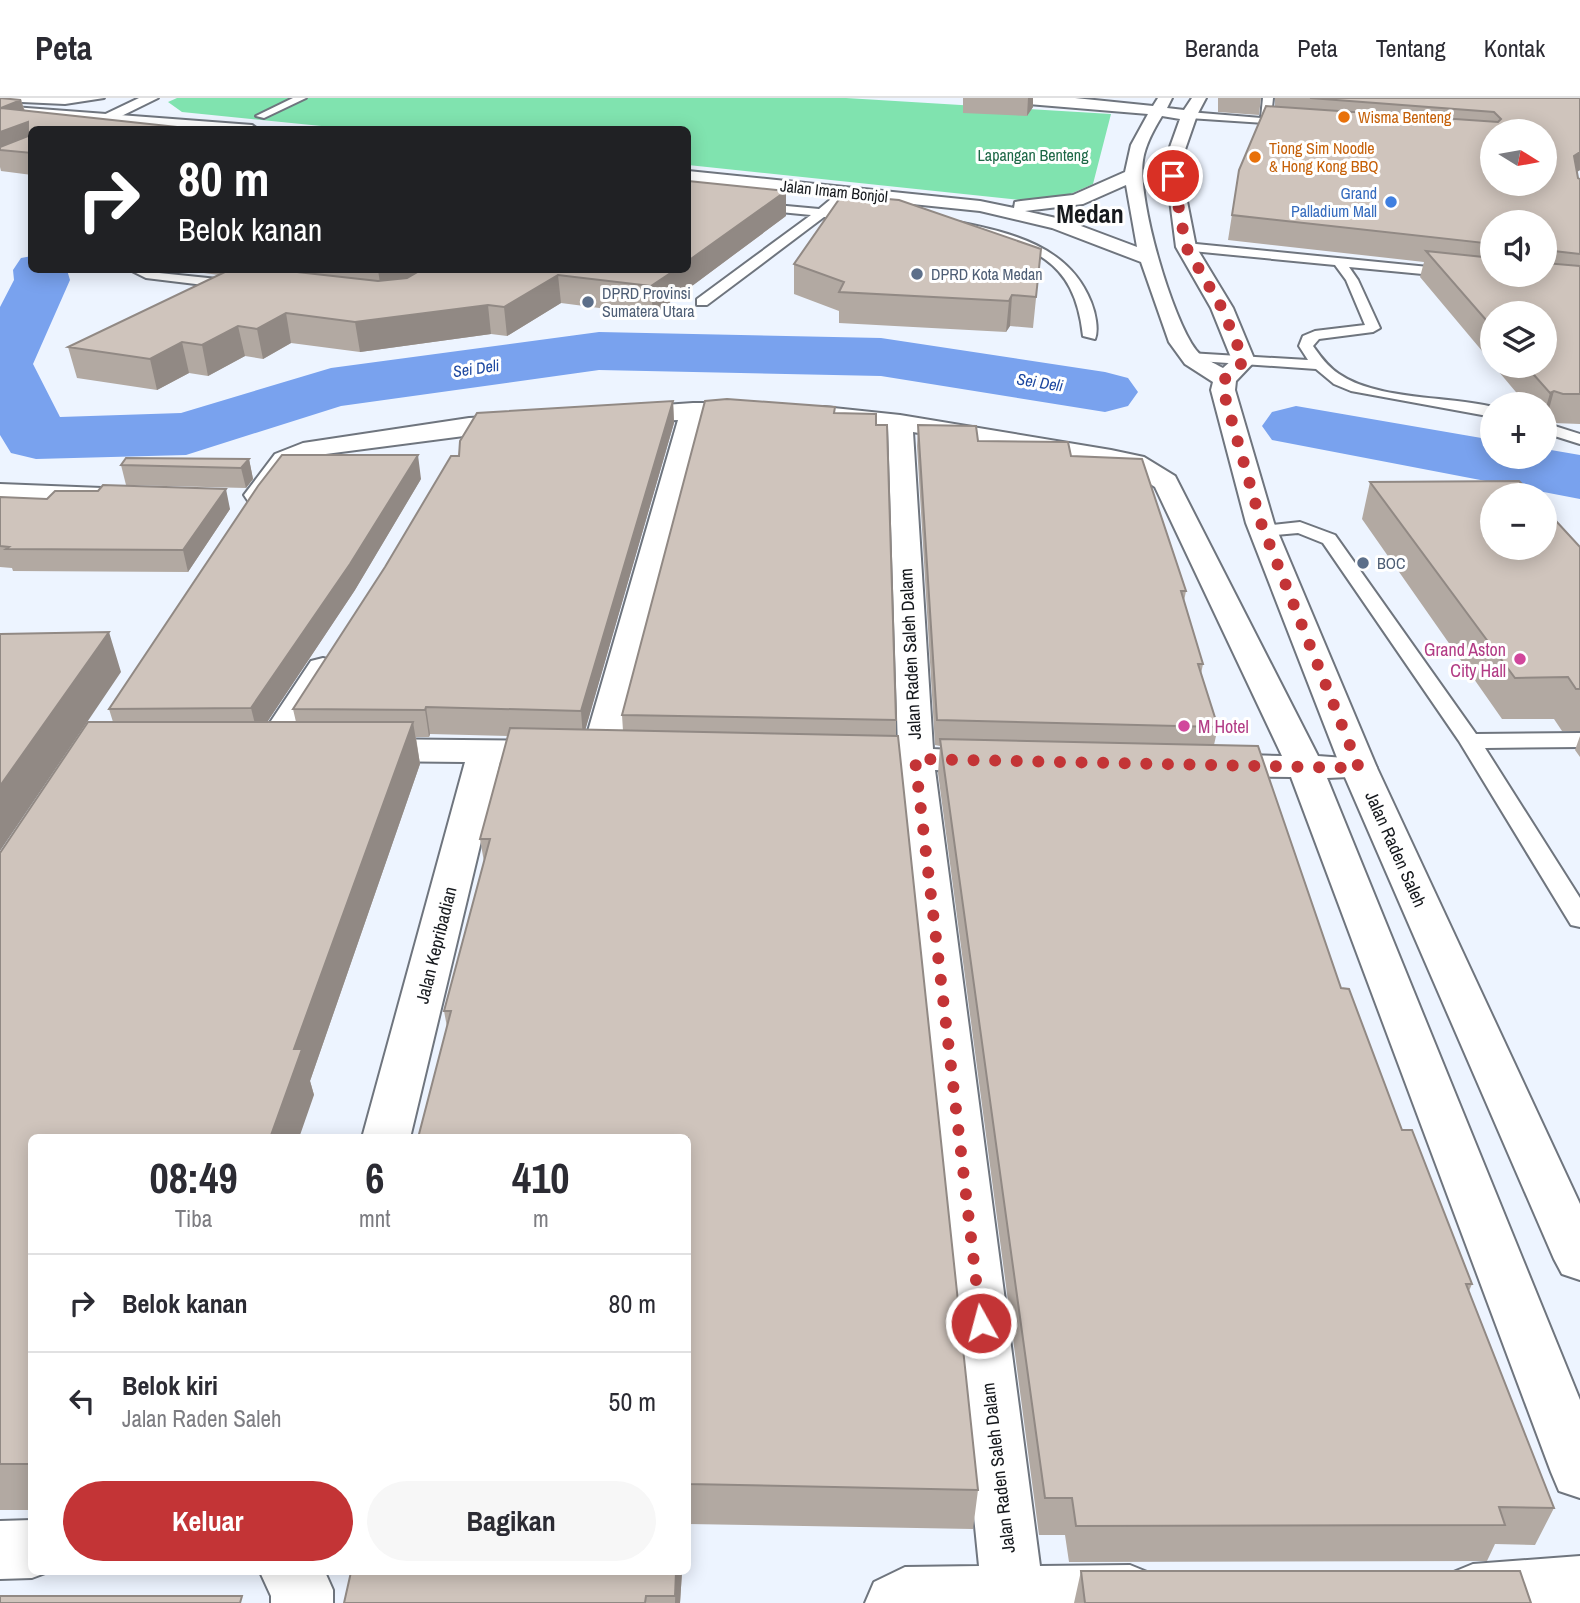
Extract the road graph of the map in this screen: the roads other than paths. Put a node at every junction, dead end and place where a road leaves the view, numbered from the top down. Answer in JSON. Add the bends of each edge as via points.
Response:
{"nodes":[{"id":1,"x":0,"y":98,"type":"edge"},
{"id":2,"x":99,"y":98,"type":"edge"},
{"id":3,"x":151,"y":98,"type":"edge"},
{"id":4,"x":301,"y":98,"type":"edge"},
{"id":5,"x":1005,"y":98,"type":"edge"},
{"id":6,"x":1199,"y":98,"type":"edge"},
{"id":7,"x":1268,"y":98,"type":"edge"},
{"id":8,"x":1161,"y":104,"type":"edge"},
{"id":9,"x":0,"y":111,"type":"edge"},
{"id":10,"x":106,"y":118,"type":"junction"},
{"id":11,"x":1187,"y":120,"type":"junction"},
{"id":12,"x":1266,"y":121,"type":"junction"},
{"id":13,"x":256,"y":123,"type":"edge"},
{"id":14,"x":1308,"y":124,"type":"edge"},
{"id":15,"x":88,"y":126,"type":"edge"},
{"id":16,"x":1293,"y":133,"type":"edge"},
{"id":17,"x":1149,"y":175,"type":"junction"},
{"id":18,"x":691,"y":176,"type":"edge"},
{"id":19,"x":843,"y":192,"type":"junction"},
{"id":20,"x":691,"y":200,"type":"edge"},
{"id":21,"x":980,"y":206,"type":"junction"},
{"id":22,"x":822,"y":213,"type":"junction"},
{"id":23,"x":874,"y":218,"type":"edge"},
{"id":24,"x":940,"y":224,"type":"edge"},
{"id":25,"x":1186,"y":247,"type":"junction"},
{"id":26,"x":1149,"y":258,"type":"junction"},
{"id":27,"x":1339,"y":262,"type":"junction"},
{"id":28,"x":144,"y":273,"type":"edge"},
{"id":29,"x":1473,"y":275,"type":"edge"},
{"id":30,"x":257,"y":288,"type":"edge"},
{"id":31,"x":702,"y":302,"type":"dead end"},
{"id":32,"x":1090,"y":336,"type":"dead end"},
{"id":33,"x":1189,"y":357,"type":"junction"},
{"id":34,"x":1244,"y":361,"type":"junction"},
{"id":35,"x":1319,"y":365,"type":"junction"},
{"id":36,"x":1224,"y":385,"type":"junction"},
{"id":37,"x":1480,"y":408,"type":"edge"},
{"id":38,"x":693,"y":410,"type":"junction"},
{"id":39,"x":900,"y":422,"type":"junction"},
{"id":40,"x":469,"y":426,"type":"junction"},
{"id":41,"x":1557,"y":432,"type":"edge"},
{"id":42,"x":1580,"y":439,"type":"edge"},
{"id":43,"x":448,"y":462,"type":"edge"},
{"id":44,"x":0,"y":492,"type":"edge"},
{"id":45,"x":132,"y":497,"type":"edge"},
{"id":46,"x":243,"y":505,"type":"edge"},
{"id":47,"x":1262,"y":527,"type":"junction"},
{"id":48,"x":336,"y":648,"type":"edge"},
{"id":49,"x":1580,"y":740,"type":"edge"},
{"id":50,"x":1470,"y":741,"type":"junction"},
{"id":51,"x":232,"y":748,"type":"edge"},
{"id":52,"x":271,"y":748,"type":"junction"},
{"id":53,"x":485,"y":752,"type":"junction"},
{"id":54,"x":600,"y":752,"type":"junction"},
{"id":55,"x":639,"y":753,"type":"edge"},
{"id":56,"x":822,"y":758,"type":"edge"},
{"id":57,"x":915,"y":759,"type":"junction"},
{"id":58,"x":1026,"y":761,"type":"edge"},
{"id":59,"x":1180,"y":764,"type":"edge"},
{"id":60,"x":1305,"y":767,"type":"junction"},
{"id":61,"x":1359,"y":768,"type":"junction"},
{"id":62,"x":1580,"y":919,"type":"edge"},
{"id":63,"x":387,"y":1134,"type":"edge"},
{"id":64,"x":1580,"y":1259,"type":"edge"},
{"id":65,"x":1575,"y":1446,"type":"edge"},
{"id":66,"x":28,"y":1549,"type":"edge"},
{"id":67,"x":0,"y":1550,"type":"edge"},
{"id":68,"x":293,"y":1575,"type":"edge"},
{"id":69,"x":1580,"y":1586,"type":"edge"},
{"id":70,"x":1418,"y":1594,"type":"edge"},
{"id":71,"x":1013,"y":1595,"type":"junction"},
{"id":72,"x":1180,"y":1595,"type":"edge"},
{"id":73,"x":302,"y":1603,"type":"edge"},
{"id":74,"x":896,"y":1603,"type":"edge"}],
"edges":[{"from":1,"to":2,"type":"lane"},
{"from":3,"to":10,"type":"main road"},
{"from":4,"to":13,"type":"lane"},
{"from":5,"to":8,"type":"main road"},
{"from":6,"to":11,"type":"main road"},
{"from":7,"to":12,"type":"lane"},
{"from":8,"to":11,"type":"main road"},
{"from":8,"to":17,"type":"main road","via":[[1134,159]]},
{"from":9,"to":10,"type":"main road"},
{"from":10,"to":13,"type":"main road"},
{"from":10,"to":15,"type":"main road"},
{"from":11,"to":12,"type":"lane"},
{"from":11,"to":16,"type":"lane"},
{"from":11,"to":17,"type":"main road","via":[[1173,161]]},
{"from":12,"to":14,"type":"lane"},
{"from":17,"to":21,"type":"main road","name":"Jalan Imam Bonjol","via":[[1059,204]]},
{"from":17,"to":25,"type":"main road"},
{"from":17,"to":26,"type":"main road"},
{"from":18,"to":19,"type":"main road","name":"Jalan Imam Bonjol"},
{"from":19,"to":21,"type":"main road","name":"Jalan Imam Bonjol"},
{"from":19,"to":22,"type":"lane"},
{"from":20,"to":22,"type":"lane"},
{"from":21,"to":26,"type":"main road","name":"Jalan Imam Bonjol","via":[[1058,224]]},
{"from":22,"to":23,"type":"lane"},
{"from":22,"to":31,"type":"lane"},
{"from":24,"to":32,"type":"lane","via":[[1012,237],[1048,253],[1067,271],[1090,312]]},
{"from":25,"to":27,"type":"lane"},
{"from":25,"to":34,"type":"main road","via":[[1222,308]]},
{"from":26,"to":33,"type":"main road"},
{"from":27,"to":29,"type":"lane"},
{"from":27,"to":35,"type":"lane","via":[[1373,328],[1308,339],[1306,346]]},
{"from":28,"to":30,"type":"lane"},
{"from":33,"to":34,"type":"lane"},
{"from":33,"to":36,"type":"main road"},
{"from":34,"to":35,"type":"lane"},
{"from":34,"to":36,"type":"main road"},
{"from":35,"to":37,"type":"lane","via":[[1337,380],[1365,390]]},
{"from":36,"to":47,"type":"main road","name":"Jalan Raden Saleh"},
{"from":38,"to":39,"type":"main road","via":[[788,411]]},
{"from":38,"to":40,"type":"main road"},
{"from":38,"to":54,"type":"main road"},
{"from":39,"to":57,"type":"main road","name":"Jalan Raden Saleh Dalam"},
{"from":39,"to":60,"type":"main road","via":[[1111,457],[1135,463],[1166,482]]},
{"from":40,"to":43,"type":"main road"},
{"from":40,"to":46,"type":"main road","via":[[301,451],[285,460]]},
{"from":41,"to":42,"type":"lane"},
{"from":44,"to":45,"type":"main road"},
{"from":47,"to":50,"type":"lane","via":[[1300,527],[1329,539]]},
{"from":47,"to":61,"type":"main road","name":"Jalan Raden Saleh"},
{"from":48,"to":52,"type":"main road"},
{"from":49,"to":50,"type":"lane"},
{"from":50,"to":62,"type":"lane"},
{"from":51,"to":52,"type":"main road"},
{"from":52,"to":53,"type":"main road"},
{"from":53,"to":54,"type":"main road"},
{"from":53,"to":63,"type":"main road","name":"Jalan Kepribadian"},
{"from":54,"to":55,"type":"main road"},
{"from":56,"to":57,"type":"main road"},
{"from":57,"to":58,"type":"main road"},
{"from":57,"to":71,"type":"main road","name":"Jalan Raden Saleh Dalam"},
{"from":59,"to":60,"type":"main road"},
{"from":60,"to":61,"type":"main road"},
{"from":60,"to":65,"type":"main road"},
{"from":61,"to":64,"type":"main road","name":"Jalan Raden Saleh"},
{"from":66,"to":67,"type":"main road"},
{"from":68,"to":73,"type":"main road","via":[[302,1590]]},
{"from":69,"to":70,"type":"main road"},
{"from":71,"to":72,"type":"main road"},
{"from":71,"to":74,"type":"main road","via":[[905,1597]]}]}
